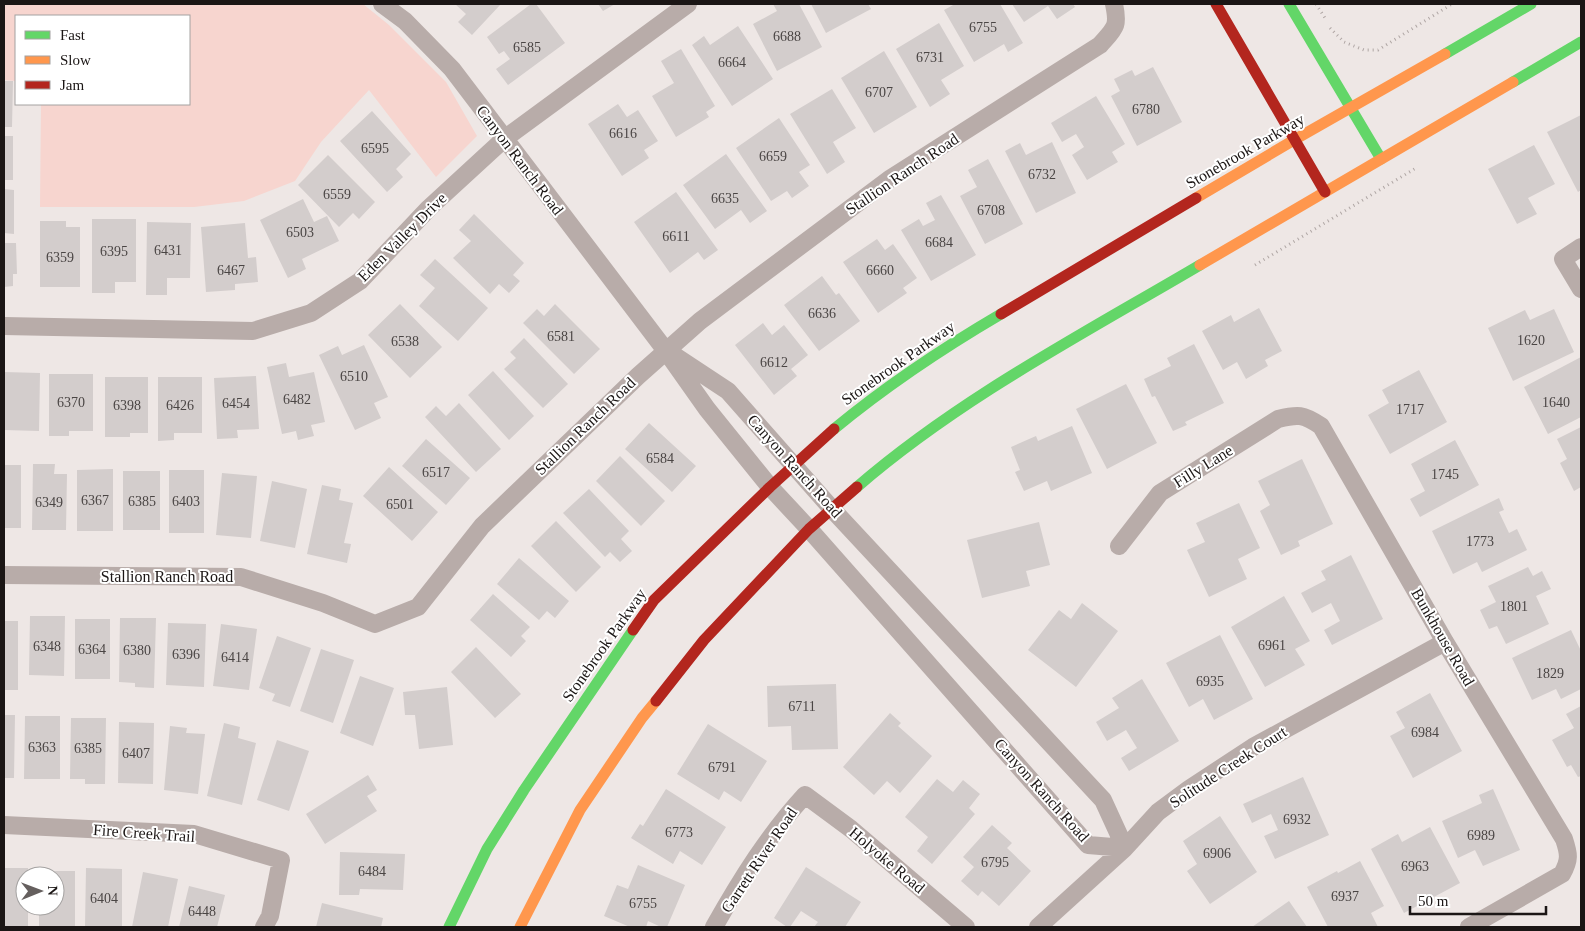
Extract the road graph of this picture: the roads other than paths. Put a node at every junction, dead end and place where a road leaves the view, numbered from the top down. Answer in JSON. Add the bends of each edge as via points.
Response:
{"nodes":[{"id":1,"x":382,"y":4,"type":"edge"},
{"id":2,"x":688,"y":4,"type":"edge"},
{"id":3,"x":1216,"y":4,"type":"edge"},
{"id":4,"x":1289,"y":4,"type":"edge"},
{"id":5,"x":1531,"y":4,"type":"edge"},
{"id":6,"x":1116,"y":12,"type":"edge"},
{"id":7,"x":1581,"y":42,"type":"edge"},
{"id":8,"x":1351,"y":108,"type":"junction"},
{"id":9,"x":504,"y":139,"type":"junction"},
{"id":10,"x":1294,"y":140,"type":"junction"},
{"id":11,"x":1381,"y":159,"type":"junction"},
{"id":12,"x":1325,"y":192,"type":"junction"},
{"id":13,"x":1581,"y":247,"type":"edge"},
{"id":14,"x":1581,"y":289,"type":"edge"},
{"id":15,"x":4,"y":326,"type":"edge"},
{"id":16,"x":666,"y":350,"type":"junction"},
{"id":17,"x":1307,"y":417,"type":"joint"},
{"id":18,"x":794,"y":464,"type":"junction"},
{"id":19,"x":770,"y":487,"type":"junction"},
{"id":20,"x":832,"y":508,"type":"junction"},
{"id":21,"x":809,"y":529,"type":"junction"},
{"id":22,"x":1119,"y":546,"type":"dead end"},
{"id":23,"x":4,"y":575,"type":"edge"},
{"id":24,"x":1445,"y":642,"type":"junction"},
{"id":25,"x":805,"y":795,"type":"joint"},
{"id":26,"x":4,"y":825,"type":"edge"},
{"id":27,"x":1125,"y":848,"type":"junction"},
{"id":28,"x":264,"y":927,"type":"edge"},
{"id":29,"x":449,"y":927,"type":"edge"},
{"id":30,"x":520,"y":927,"type":"edge"},
{"id":31,"x":714,"y":927,"type":"edge"},
{"id":32,"x":966,"y":927,"type":"edge"},
{"id":33,"x":1038,"y":927,"type":"edge"},
{"id":34,"x":1469,"y":927,"type":"edge"}],
"edges":[{"from":1,"to":9,"type":"street","name":"Canyon Ranch Road","via":[[405,21],[452,69]]},
{"from":2,"to":9,"type":"street","name":"Eden Valley Drive"},
{"from":3,"to":10,"type":"main road"},
{"from":4,"to":8,"type":"main road"},
{"from":5,"to":8,"type":"main road","name":"Stonebrook Parkway"},
{"from":6,"to":16,"type":"street","name":"Stallion Ranch Road","via":[[1112,32],[1100,45],[891,178]]},
{"from":7,"to":11,"type":"main road"},
{"from":8,"to":10,"type":"main road","name":"Stonebrook Parkway"},
{"from":8,"to":11,"type":"main road"},
{"from":9,"to":15,"type":"street","name":"Eden Valley Drive","via":[[429,208],[360,281],[310,312],[252,330]]},
{"from":9,"to":16,"type":"street","name":"Canyon Ranch Road"},
{"from":10,"to":12,"type":"main road"},
{"from":10,"to":18,"type":"main road","name":"Stonebrook Parkway","via":[[964,336],[862,406]]},
{"from":11,"to":12,"type":"main road"},
{"from":12,"to":20,"type":"main road","via":[[1017,373],[940,423]]},
{"from":13,"to":14,"type":"street","via":[[1563,259]]},
{"from":16,"to":18,"type":"street","name":"Canyon Ranch Road","via":[[728,391]]},
{"from":16,"to":19,"type":"street","name":"Canyon Ranch Road","via":[[707,409]]},
{"from":16,"to":23,"type":"street","name":"Stallion Ranch Road","via":[[482,526],[418,607],[375,624],[323,603],[241,577]]},
{"from":17,"to":22,"type":"street","name":"Filly Lane","via":[[1292,415],[1278,419],[1160,493]]},
{"from":17,"to":24,"type":"street","name":"Bunkhouse Road","via":[[1321,426]]},
{"from":18,"to":19,"type":"main road","name":"Stonebrook Parkway"},
{"from":18,"to":20,"type":"street","name":"Canyon Ranch Road"},
{"from":19,"to":21,"type":"street","name":"Canyon Ranch Road"},
{"from":19,"to":29,"type":"main road","name":"Stonebrook Parkway","via":[[654,600],[487,848]]},
{"from":20,"to":21,"type":"main road"},
{"from":20,"to":27,"type":"street","name":"Canyon Ranch Road","via":[[1103,800]]},
{"from":21,"to":27,"type":"street","name":"Canyon Ranch Road","via":[[1088,845]]},
{"from":21,"to":30,"type":"main road","via":[[704,640],[642,718],[580,810]]},
{"from":24,"to":27,"type":"street","name":"Solitude Creek Court","via":[[1220,768],[1158,812]]},
{"from":24,"to":34,"type":"street","name":"Bunkhouse Road","via":[[1564,839],[1568,851],[1568,863],[1562,874]]},
{"from":25,"to":31,"type":"street","name":"Garrett River Road","via":[[768,842]]},
{"from":25,"to":32,"type":"street","name":"Holyoke Road","via":[[851,829]]},
{"from":26,"to":28,"type":"street","name":"Fire Creek Trail","via":[[194,834],[282,860],[270,916]]},
{"from":27,"to":33,"type":"street","name":"Solitude Creek Court"}]}
